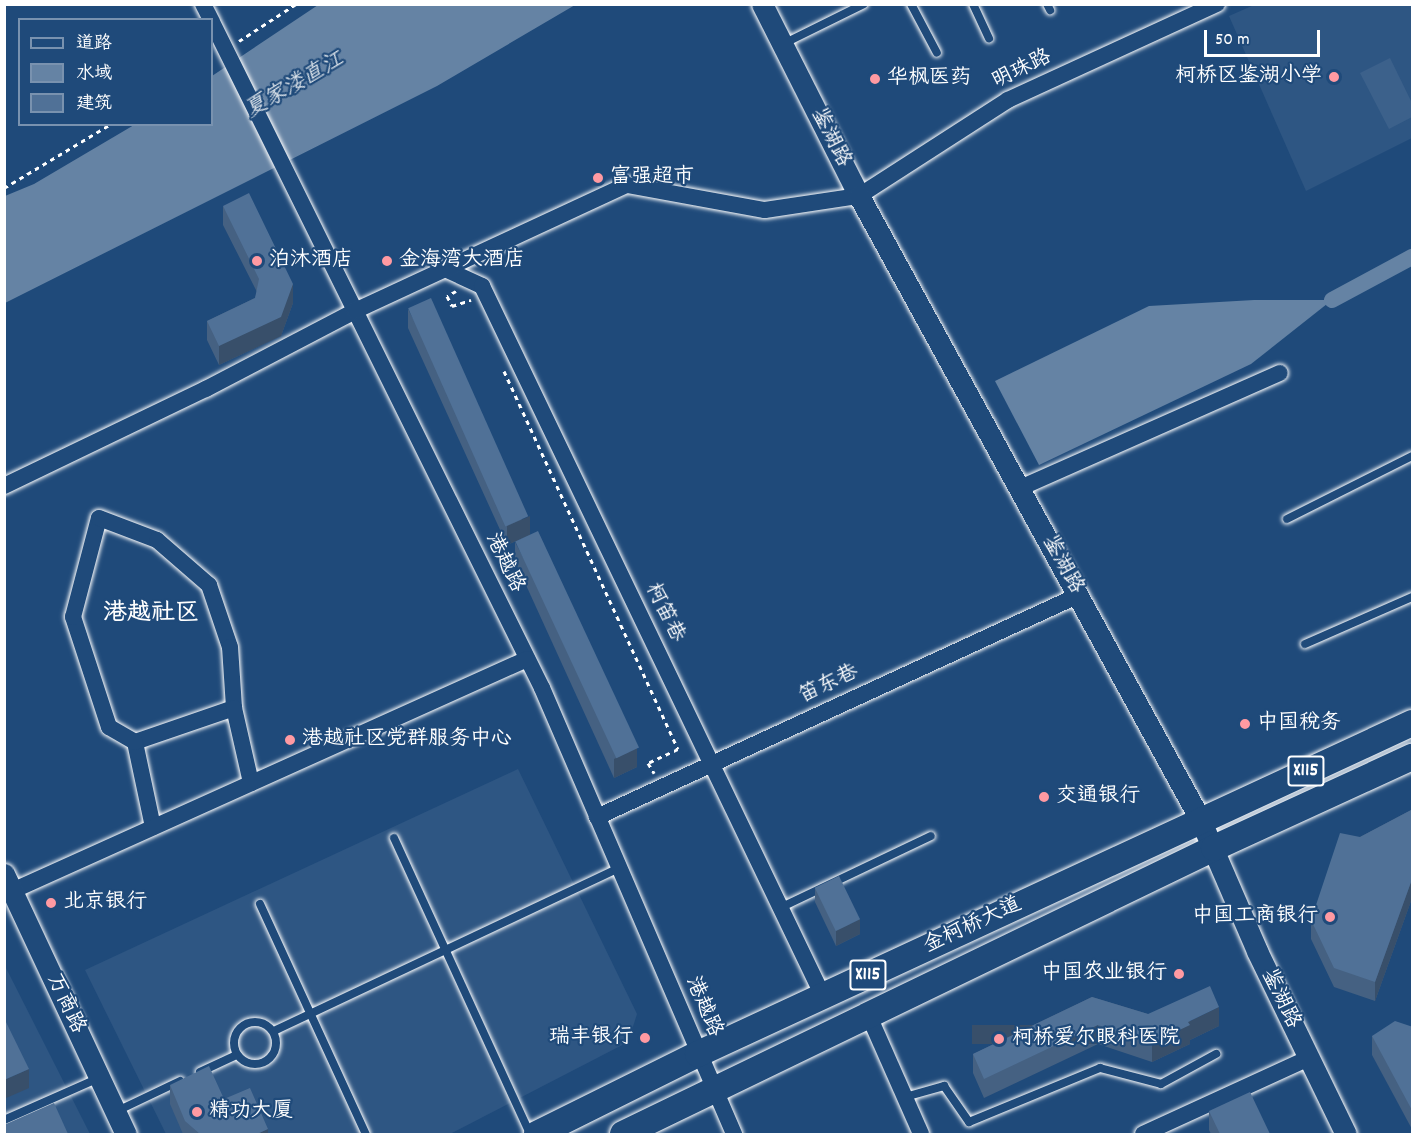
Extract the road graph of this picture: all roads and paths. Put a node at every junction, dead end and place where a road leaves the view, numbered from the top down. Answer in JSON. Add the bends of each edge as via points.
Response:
{"nodes":[{"id":1,"x":203,"y":4,"type":"edge"},
{"id":2,"x":296,"y":4,"type":"edge"},
{"id":3,"x":762,"y":4,"type":"edge"},
{"id":4,"x":864,"y":4,"type":"edge"},
{"id":5,"x":910,"y":4,"type":"edge"},
{"id":6,"x":973,"y":4,"type":"edge"},
{"id":7,"x":1217,"y":4,"type":"edge"},
{"id":8,"x":210,"y":18,"type":"edge"},
{"id":9,"x":213,"y":24,"type":"edge"},
{"id":10,"x":989,"y":38,"type":"dead end"},
{"id":11,"x":782,"y":44,"type":"junction"},
{"id":12,"x":937,"y":53,"type":"dead end"},
{"id":13,"x":228,"y":55,"type":"junction"},
{"id":14,"x":108,"y":126,"type":"edge"},
{"id":15,"x":4,"y":188,"type":"edge"},
{"id":16,"x":859,"y":196,"type":"junction"},
{"id":17,"x":446,"y":269,"type":"junction"},
{"id":18,"x":452,"y":306,"type":"dead end"},
{"id":19,"x":476,"y":310,"type":"dead end"},
{"id":20,"x":355,"y":311,"type":"junction"},
{"id":21,"x":500,"y":364,"type":"dead end"},
{"id":22,"x":1280,"y":373,"type":"dead end"},
{"id":23,"x":1413,"y":456,"type":"edge"},
{"id":24,"x":4,"y":486,"type":"edge"},
{"id":25,"x":1020,"y":488,"type":"junction"},
{"id":26,"x":1287,"y":519,"type":"dead end"},
{"id":27,"x":1079,"y":595,"type":"junction"},
{"id":28,"x":1413,"y":597,"type":"edge"},
{"id":29,"x":1305,"y":644,"type":"dead end"},
{"id":30,"x":527,"y":659,"type":"junction"},
{"id":31,"x":234,"y":708,"type":"junction"},
{"id":32,"x":1413,"y":723,"type":"edge"},
{"id":33,"x":135,"y":742,"type":"junction"},
{"id":34,"x":1413,"y":757,"type":"edge"},
{"id":35,"x":648,"y":763,"type":"dead end"},
{"id":36,"x":712,"y":764,"type":"junction"},
{"id":37,"x":250,"y":783,"type":"junction"},
{"id":38,"x":597,"y":817,"type":"junction"},
{"id":39,"x":1200,"y":819,"type":"junction"},
{"id":40,"x":153,"y":827,"type":"junction"},
{"id":41,"x":931,"y":836,"type":"dead end"},
{"id":42,"x":394,"y":838,"type":"dead end"},
{"id":43,"x":1214,"y":848,"type":"junction"},
{"id":44,"x":619,"y":868,"type":"junction"},
{"id":45,"x":8,"y":882,"type":"edge"},
{"id":46,"x":260,"y":904,"type":"dead end"},
{"id":47,"x":780,"y":908,"type":"junction"},
{"id":48,"x":446,"y":952,"type":"junction"},
{"id":49,"x":823,"y":996,"type":"junction"},
{"id":50,"x":310,"y":1014,"type":"junction"},
{"id":51,"x":869,"y":1016,"type":"junction"},
{"id":52,"x":274,"y":1031,"type":"junction"},
{"id":53,"x":698,"y":1054,"type":"junction"},
{"id":54,"x":1216,"y":1054,"type":"dead end"},
{"id":55,"x":236,"y":1055,"type":"junction"},
{"id":56,"x":1309,"y":1058,"type":"junction"},
{"id":57,"x":99,"y":1078,"type":"junction"},
{"id":58,"x":714,"y":1091,"type":"junction"},
{"id":59,"x":905,"y":1097,"type":"junction"},
{"id":60,"x":115,"y":1112,"type":"junction"},
{"id":61,"x":4,"y":1120,"type":"edge"},
{"id":62,"x":126,"y":1134,"type":"edge"},
{"id":63,"x":366,"y":1134,"type":"edge"},
{"id":64,"x":531,"y":1134,"type":"edge"},
{"id":65,"x":537,"y":1134,"type":"edge"},
{"id":66,"x":623,"y":1134,"type":"edge"},
{"id":67,"x":734,"y":1134,"type":"edge"},
{"id":68,"x":921,"y":1134,"type":"edge"},
{"id":69,"x":1143,"y":1134,"type":"edge"},
{"id":70,"x":1346,"y":1134,"type":"edge"}],
"edges":[{"from":1,"to":8,"type":"street","name":"港越路"},
{"from":2,"to":13,"type":"path"},
{"from":3,"to":11,"type":"street","name":"鉴湖路"},
{"from":4,"to":11,"type":"lane"},
{"from":5,"to":12,"type":"lane"},
{"from":6,"to":10,"type":"lane"},
{"from":7,"to":16,"type":"street","name":"明珠路","via":[[1008,100]]},
{"from":9,"to":13,"type":"street","name":"港越路"},
{"from":11,"to":16,"type":"street","name":"鉴湖路"},
{"from":13,"to":20,"type":"street","name":"港越路"},
{"from":14,"to":15,"type":"path"},
{"from":16,"to":17,"type":"street","via":[[765,210],[627,185]]},
{"from":16,"to":25,"type":"street","name":"鉴湖路"},
{"from":17,"to":20,"type":"street"},
{"from":17,"to":36,"type":"street","name":"柯笛巷","via":[[482,286]]},
{"from":18,"to":19,"type":"path","via":[[471,300]]},
{"from":20,"to":24,"type":"street","via":[[206,389]]},
{"from":20,"to":30,"type":"street","name":"港越路"},
{"from":21,"to":35,"type":"path","via":[[678,749]]},
{"from":22,"to":25,"type":"street"},
{"from":23,"to":26,"type":"lane"},
{"from":25,"to":27,"type":"street","name":"鉴湖路"},
{"from":27,"to":36,"type":"street","name":"笛东巷"},
{"from":27,"to":39,"type":"street","name":"鉴湖路"},
{"from":28,"to":29,"type":"lane"},
{"from":30,"to":37,"type":"street"},
{"from":30,"to":38,"type":"street","name":"港越路"},
{"from":31,"to":33,"type":"street"},
{"from":31,"to":33,"type":"street","via":[[230,647],[209,585],[157,540],[99,518],[73,617],[109,727]]},
{"from":31,"to":37,"type":"street"},
{"from":32,"to":39,"type":"main road","name":"金柯桥大道","number":"X115"},
{"from":33,"to":40,"type":"street"},
{"from":34,"to":43,"type":"main road","name":"金柯桥大道","number":"X115"},
{"from":36,"to":38,"type":"street","name":"笛东巷"},
{"from":36,"to":47,"type":"street","name":"柯笛巷"},
{"from":37,"to":40,"type":"street"},
{"from":38,"to":44,"type":"street","name":"港越路"},
{"from":39,"to":43,"type":"street","name":"鉴湖路"},
{"from":39,"to":49,"type":"main road","name":"金柯桥大道","number":"X115"},
{"from":40,"to":45,"type":"street"},
{"from":41,"to":47,"type":"lane"},
{"from":42,"to":48,"type":"lane"},
{"from":43,"to":51,"type":"main road","name":"金柯桥大道","number":"X115"},
{"from":43,"to":56,"type":"street","name":"鉴湖路","via":[[1257,951]]},
{"from":44,"to":48,"type":"lane"},
{"from":44,"to":53,"type":"street","name":"港越路"},
{"from":45,"to":57,"type":"street","name":"万商路"},
{"from":46,"to":50,"type":"lane"},
{"from":47,"to":49,"type":"street","name":"柯笛巷"},
{"from":48,"to":50,"type":"lane"},
{"from":48,"to":64,"type":"lane"},
{"from":49,"to":53,"type":"main road","name":"金柯桥大道","number":"X115"},
{"from":50,"to":52,"type":"lane"},
{"from":50,"to":63,"type":"lane"},
{"from":51,"to":58,"type":"main road","name":"金柯桥大道","number":"X115"},
{"from":51,"to":59,"type":"street"},
{"from":52,"to":55,"type":"lane","via":[[277,1048],[267,1062],[250,1065]]},
{"from":52,"to":55,"type":"lane","via":[[260,1021],[243,1024],[233,1038]]},
{"from":53,"to":58,"type":"street","name":"港越路"},
{"from":53,"to":65,"type":"main road","name":"金柯桥大道","number":"X115"},
{"from":54,"to":59,"type":"lane","via":[[1161,1084],[1100,1068],[969,1122],[944,1086]]},
{"from":55,"to":60,"type":"lane"},
{"from":56,"to":69,"type":"street"},
{"from":56,"to":70,"type":"street","name":"鉴湖路"},
{"from":57,"to":60,"type":"street","name":"万商路"},
{"from":57,"to":61,"type":"lane","via":[[52,1103]]},
{"from":58,"to":66,"type":"main road","name":"金柯桥大道","number":"X115"},
{"from":58,"to":67,"type":"street","name":"港越路"},
{"from":59,"to":68,"type":"street"},
{"from":60,"to":62,"type":"street","name":"万商路"}]}
